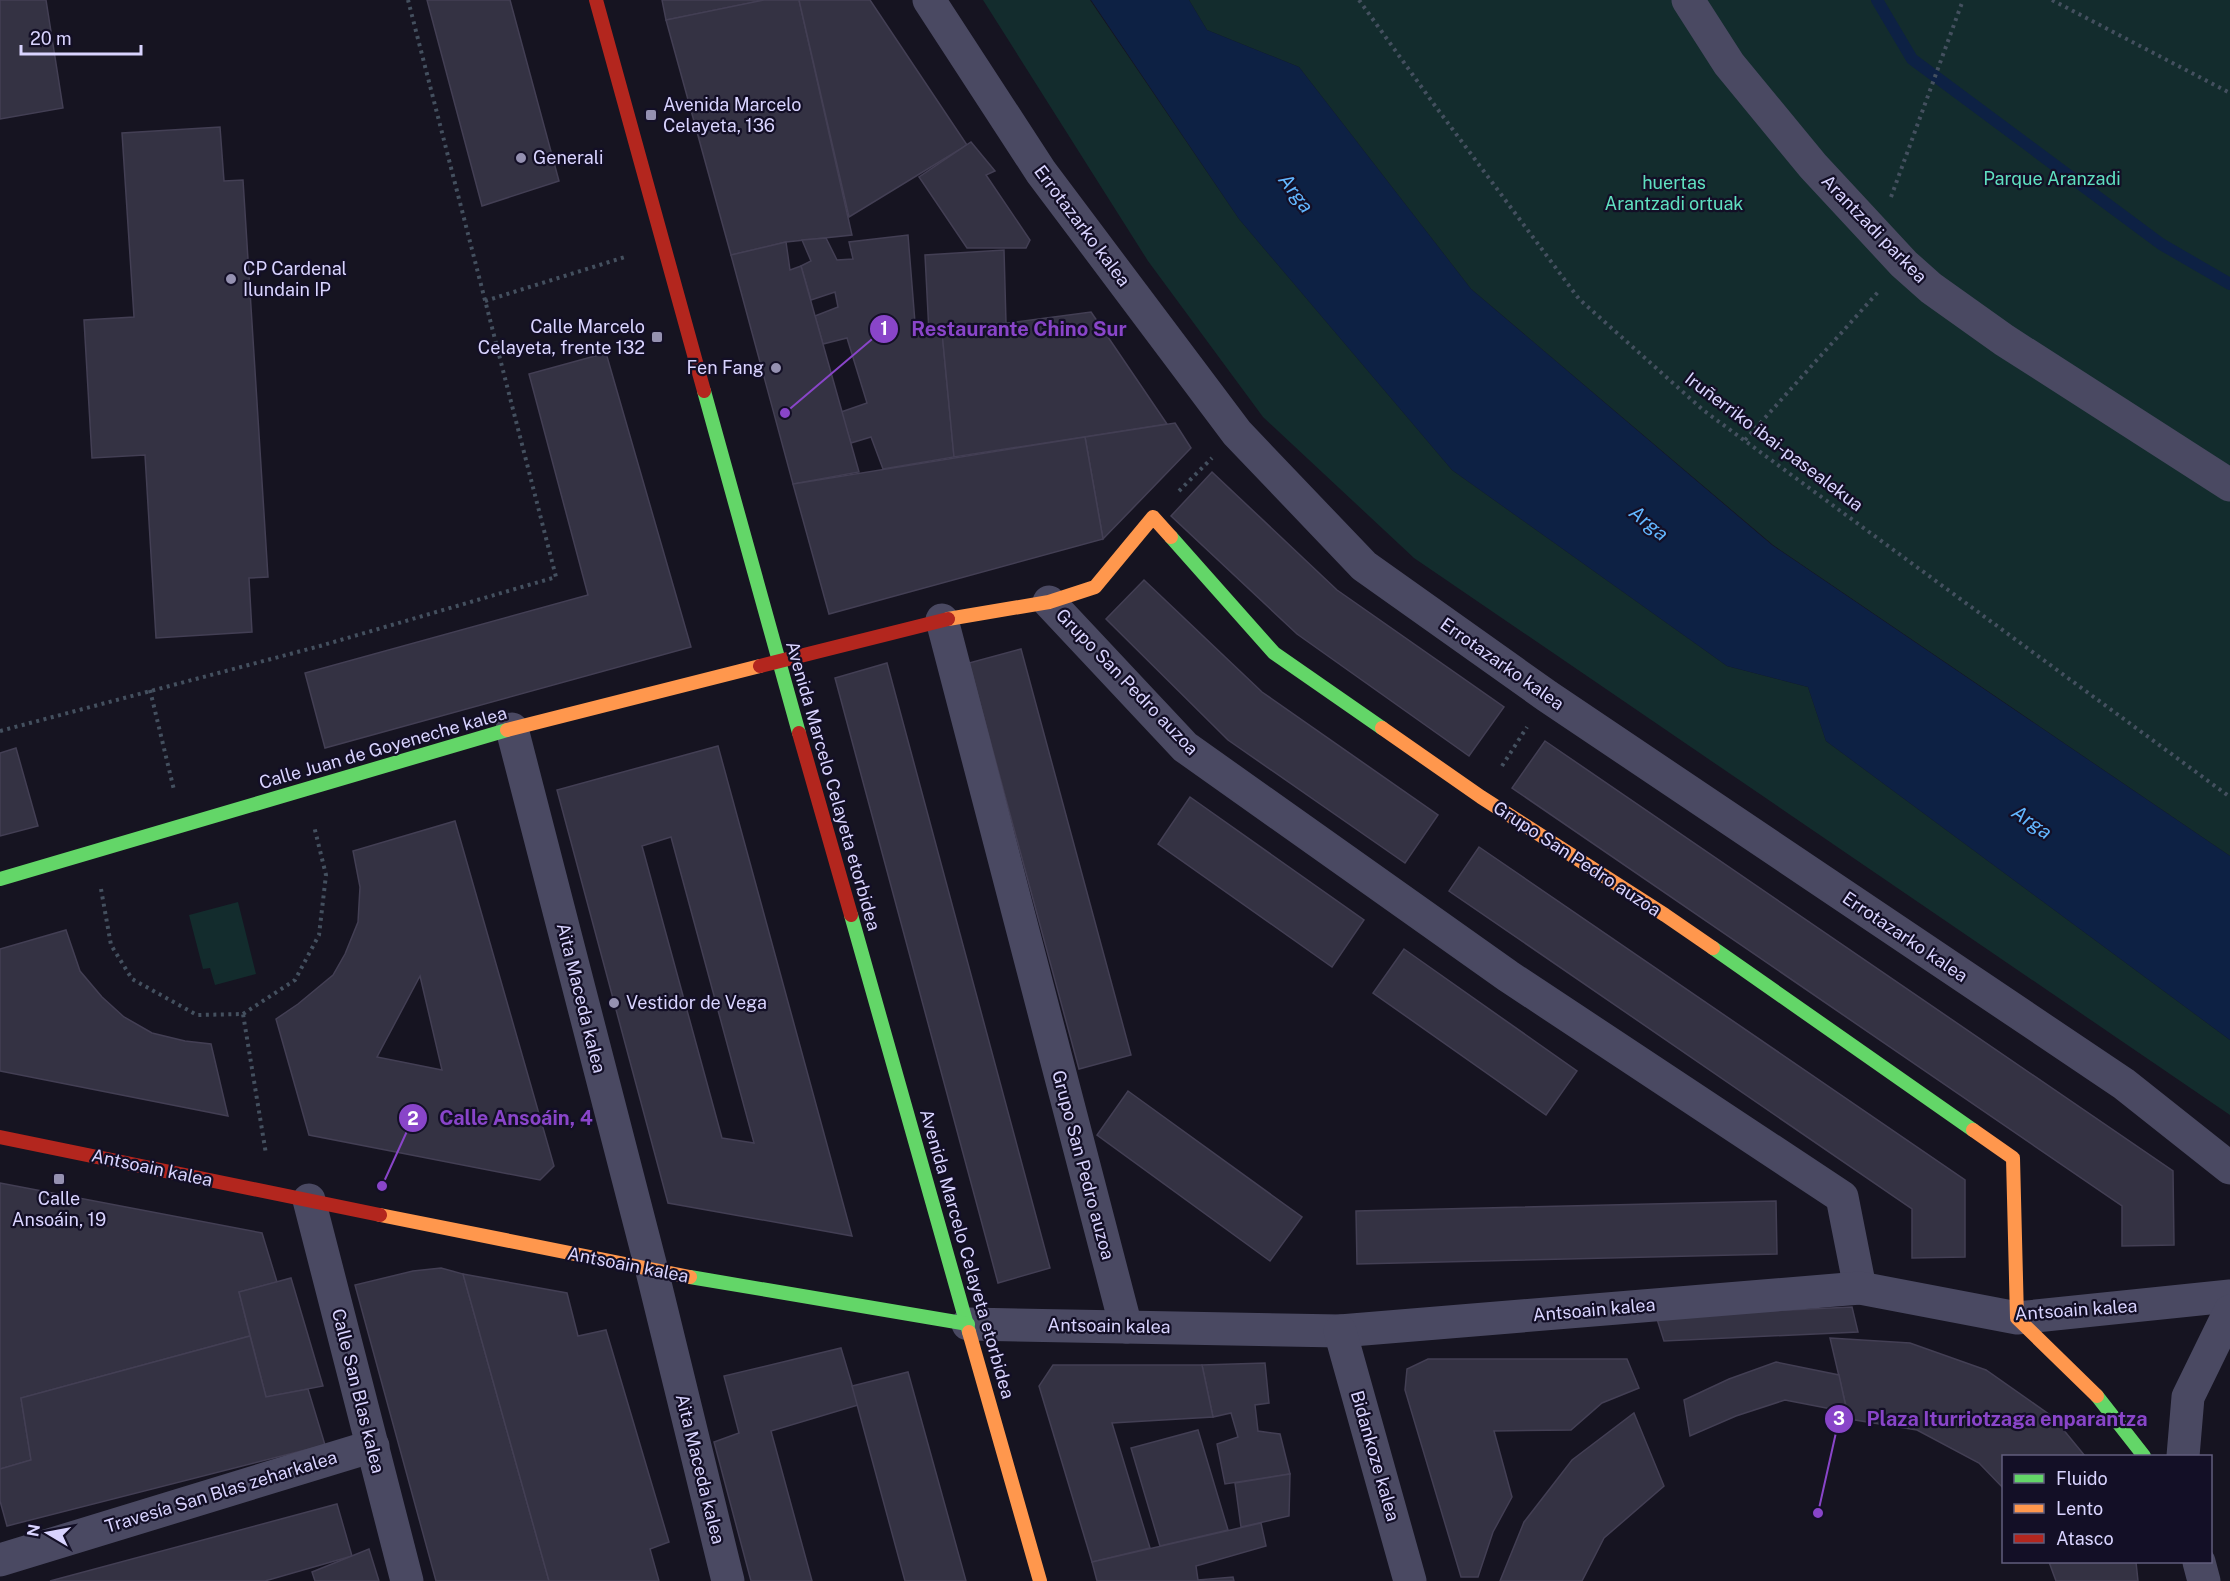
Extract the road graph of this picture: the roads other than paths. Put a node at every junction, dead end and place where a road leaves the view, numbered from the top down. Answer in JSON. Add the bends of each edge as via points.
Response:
{"nodes":[{"id":1,"x":596,"y":0,"type":"edge"},
{"id":2,"x":928,"y":0,"type":"edge"},
{"id":3,"x":1688,"y":0,"type":"edge"},
{"id":4,"x":2230,"y":485,"type":"edge"},
{"id":5,"x":1049,"y":602,"type":"junction"},
{"id":6,"x":942,"y":620,"type":"junction"},
{"id":7,"x":778,"y":661,"type":"junction"},
{"id":8,"x":512,"y":729,"type":"junction"},
{"id":9,"x":0,"y":879,"type":"edge"},
{"id":10,"x":0,"y":1137,"type":"edge"},
{"id":11,"x":2230,"y":1168,"type":"edge"},
{"id":12,"x":309,"y":1200,"type":"junction"},
{"id":13,"x":652,"y":1271,"type":"junction"},
{"id":14,"x":1860,"y":1288,"type":"junction"},
{"id":15,"x":2230,"y":1296,"type":"edge"},
{"id":16,"x":2230,"y":1311,"type":"edge"},
{"id":17,"x":2017,"y":1318,"type":"junction"},
{"id":18,"x":968,"y":1324,"type":"junction"},
{"id":19,"x":1125,"y":1327,"type":"junction"},
{"id":20,"x":1340,"y":1331,"type":"junction"},
{"id":21,"x":373,"y":1446,"type":"junction"},
{"id":22,"x":2143,"y":1455,"type":"edge"},
{"id":23,"x":2183,"y":1455,"type":"edge"},
{"id":24,"x":0,"y":1560,"type":"edge"},
{"id":25,"x":2199,"y":1563,"type":"edge"},
{"id":26,"x":408,"y":1581,"type":"edge"},
{"id":27,"x":728,"y":1581,"type":"edge"},
{"id":28,"x":1040,"y":1581,"type":"edge"},
{"id":29,"x":1410,"y":1581,"type":"edge"},
{"id":30,"x":2204,"y":1581,"type":"edge"}],
"edges":[{"from":1,"to":7,"type":"street","name":"Avenida Marcelo Celayeta etorbidea"},
{"from":2,"to":11,"type":"street","name":"Errotazarko kalea","via":[[1041,172],[1237,433],[1364,566],[1547,696],[2124,1084]]},
{"from":3,"to":4,"type":"street","name":"Arantzadi parkea","via":[[1729,64],[1813,166],[1904,264],[2004,340]]},
{"from":5,"to":6,"type":"street","name":"Grupo San Pedro auzoa"},
{"from":5,"to":14,"type":"street","name":"Grupo San Pedro auzoa","via":[[1185,747],[1508,976],[1842,1197]]},
{"from":5,"to":17,"type":"street","name":"Grupo San Pedro auzoa","via":[[1095,587],[1153,517],[1274,653],[1481,797],[1665,915],[2013,1158]]},
{"from":6,"to":7,"type":"street","name":"Grupo San Pedro auzoa"},
{"from":6,"to":19,"type":"street","name":"Grupo San Pedro auzoa"},
{"from":7,"to":8,"type":"street","name":"Calle Juan de Goyeneche kalea"},
{"from":7,"to":18,"type":"street","name":"Avenida Marcelo Celayeta etorbidea"},
{"from":8,"to":9,"type":"street","name":"Calle Juan de Goyeneche kalea"},
{"from":8,"to":13,"type":"street","name":"Aita Maceda kalea"},
{"from":10,"to":12,"type":"street","name":"Antsoain kalea"},
{"from":12,"to":13,"type":"street","name":"Antsoain kalea"},
{"from":12,"to":21,"type":"street","name":"Calle San Blas kalea"},
{"from":13,"to":18,"type":"street","name":"Antsoain kalea"},
{"from":13,"to":27,"type":"street","name":"Aita Maceda kalea"},
{"from":14,"to":17,"type":"street","name":"Antsoain kalea"},
{"from":14,"to":20,"type":"street","name":"Antsoain kalea"},
{"from":15,"to":17,"type":"street","name":"Antsoain kalea"},
{"from":16,"to":23,"type":"street","via":[[2188,1396]]},
{"from":17,"to":22,"type":"street","via":[[2099,1398]]},
{"from":18,"to":19,"type":"street","name":"Antsoain kalea"},
{"from":18,"to":28,"type":"street","name":"Avenida Marcelo Celayeta etorbidea"},
{"from":19,"to":20,"type":"street","name":"Antsoain kalea"},
{"from":20,"to":29,"type":"street","name":"Bidankoze kalea"},
{"from":21,"to":24,"type":"street","name":"Travesía San Blas zeharkalea"},
{"from":21,"to":26,"type":"street","name":"Calle San Blas kalea"},
{"from":25,"to":30,"type":"street"}]}
